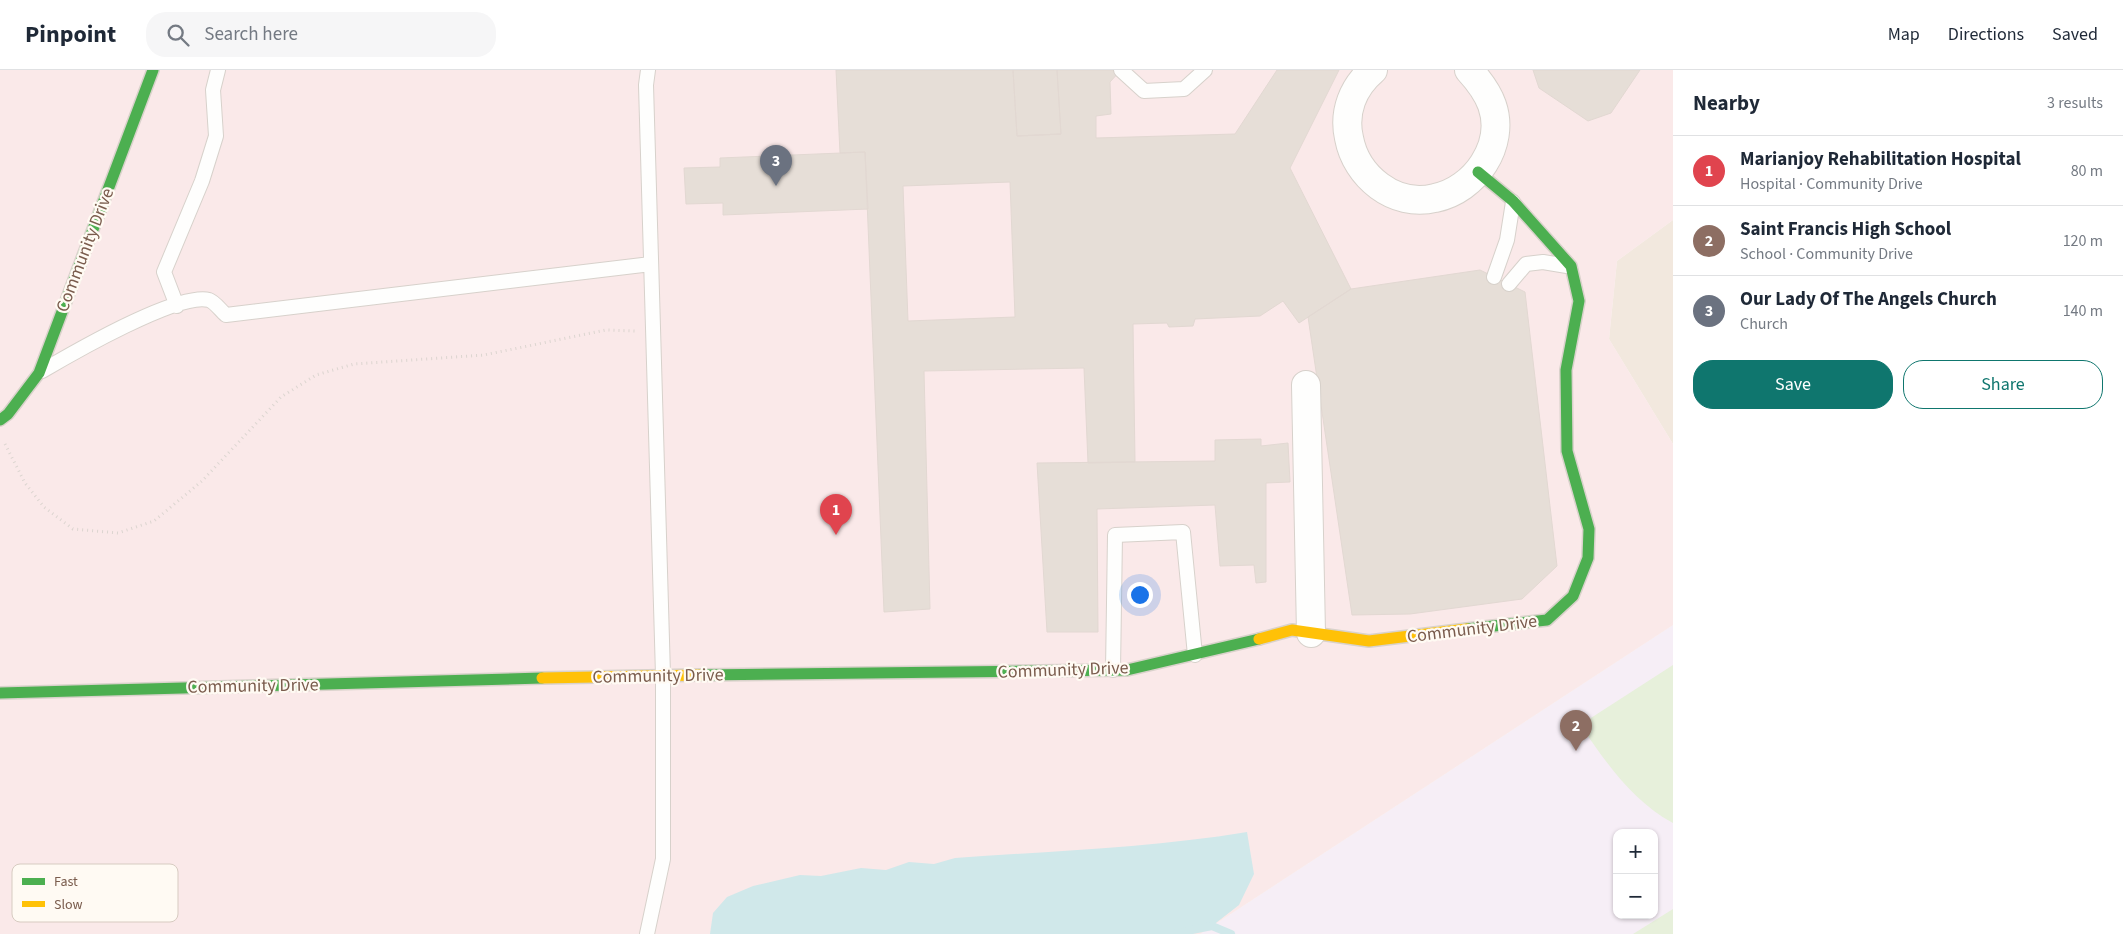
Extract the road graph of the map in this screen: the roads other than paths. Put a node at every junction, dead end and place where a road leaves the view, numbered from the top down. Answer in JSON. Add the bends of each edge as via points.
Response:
{"nodes":[{"id":1,"x":153,"y":70,"type":"edge"},
{"id":2,"x":218,"y":70,"type":"edge"},
{"id":3,"x":648,"y":70,"type":"edge"},
{"id":4,"x":1121,"y":70,"type":"edge"},
{"id":5,"x":1205,"y":70,"type":"edge"},
{"id":6,"x":1373,"y":70,"type":"edge"},
{"id":7,"x":1470,"y":70,"type":"edge"},
{"id":8,"x":1478,"y":172,"type":"junction"},
{"id":9,"x":1513,"y":201,"type":"junction"},
{"id":10,"x":651,"y":264,"type":"junction"},
{"id":11,"x":1571,"y":266,"type":"junction"},
{"id":12,"x":1494,"y":277,"type":"dead end"},
{"id":13,"x":1509,"y":284,"type":"dead end"},
{"id":14,"x":177,"y":306,"type":"junction"},
{"id":15,"x":39,"y":373,"type":"junction"},
{"id":16,"x":1306,"y":385,"type":"dead end"},
{"id":17,"x":0,"y":420,"type":"edge"},
{"id":18,"x":1311,"y":633,"type":"junction"},
{"id":19,"x":1195,"y":655,"type":"junction"},
{"id":20,"x":1113,"y":670,"type":"junction"},
{"id":21,"x":663,"y":676,"type":"junction"},
{"id":22,"x":0,"y":693,"type":"edge"},
{"id":23,"x":647,"y":934,"type":"edge"}],
"edges":[{"from":1,"to":15,"type":"street","name":"Community Drive"},
{"from":2,"to":14,"type":"lane","via":[[212,90],[216,136],[202,181],[164,272]]},
{"from":3,"to":10,"type":"lane"},
{"from":4,"to":5,"type":"lane","via":[[1144,91],[1184,89]]},
{"from":6,"to":8,"type":"street","via":[[1363,79],[1350,102],[1346,127],[1352,152],[1365,174],[1385,191],[1409,199],[1435,199],[1459,189]]},
{"from":7,"to":8,"type":"street","via":[[1483,86],[1492,107],[1495,130],[1490,152]]},
{"from":8,"to":9,"type":"street","name":"Community Drive"},
{"from":9,"to":11,"type":"street","name":"Community Drive"},
{"from":9,"to":12,"type":"lane","via":[[1507,240]]},
{"from":10,"to":14,"type":"lane","via":[[226,315],[210,300],[194,300]]},
{"from":10,"to":21,"type":"lane"},
{"from":11,"to":13,"type":"lane","via":[[1543,262],[1526,264]]},
{"from":11,"to":18,"type":"street","name":"Community Drive","via":[[1579,301],[1566,370],[1566,451],[1589,529],[1588,558],[1573,596],[1547,620],[1369,641]]},
{"from":14,"to":15,"type":"lane","via":[[91,342]]},
{"from":15,"to":17,"type":"street","name":"Community Drive"},
{"from":16,"to":18,"type":"street"},
{"from":18,"to":19,"type":"street","name":"Community Drive","via":[[1292,630]]},
{"from":19,"to":20,"type":"street","name":"Community Drive","via":[[1127,670]]},
{"from":19,"to":20,"type":"lane","via":[[1183,532],[1115,535]]},
{"from":20,"to":21,"type":"street","name":"Community Drive"},
{"from":21,"to":22,"type":"street","name":"Community Drive"},
{"from":21,"to":23,"type":"lane","via":[[663,859]]}]}
